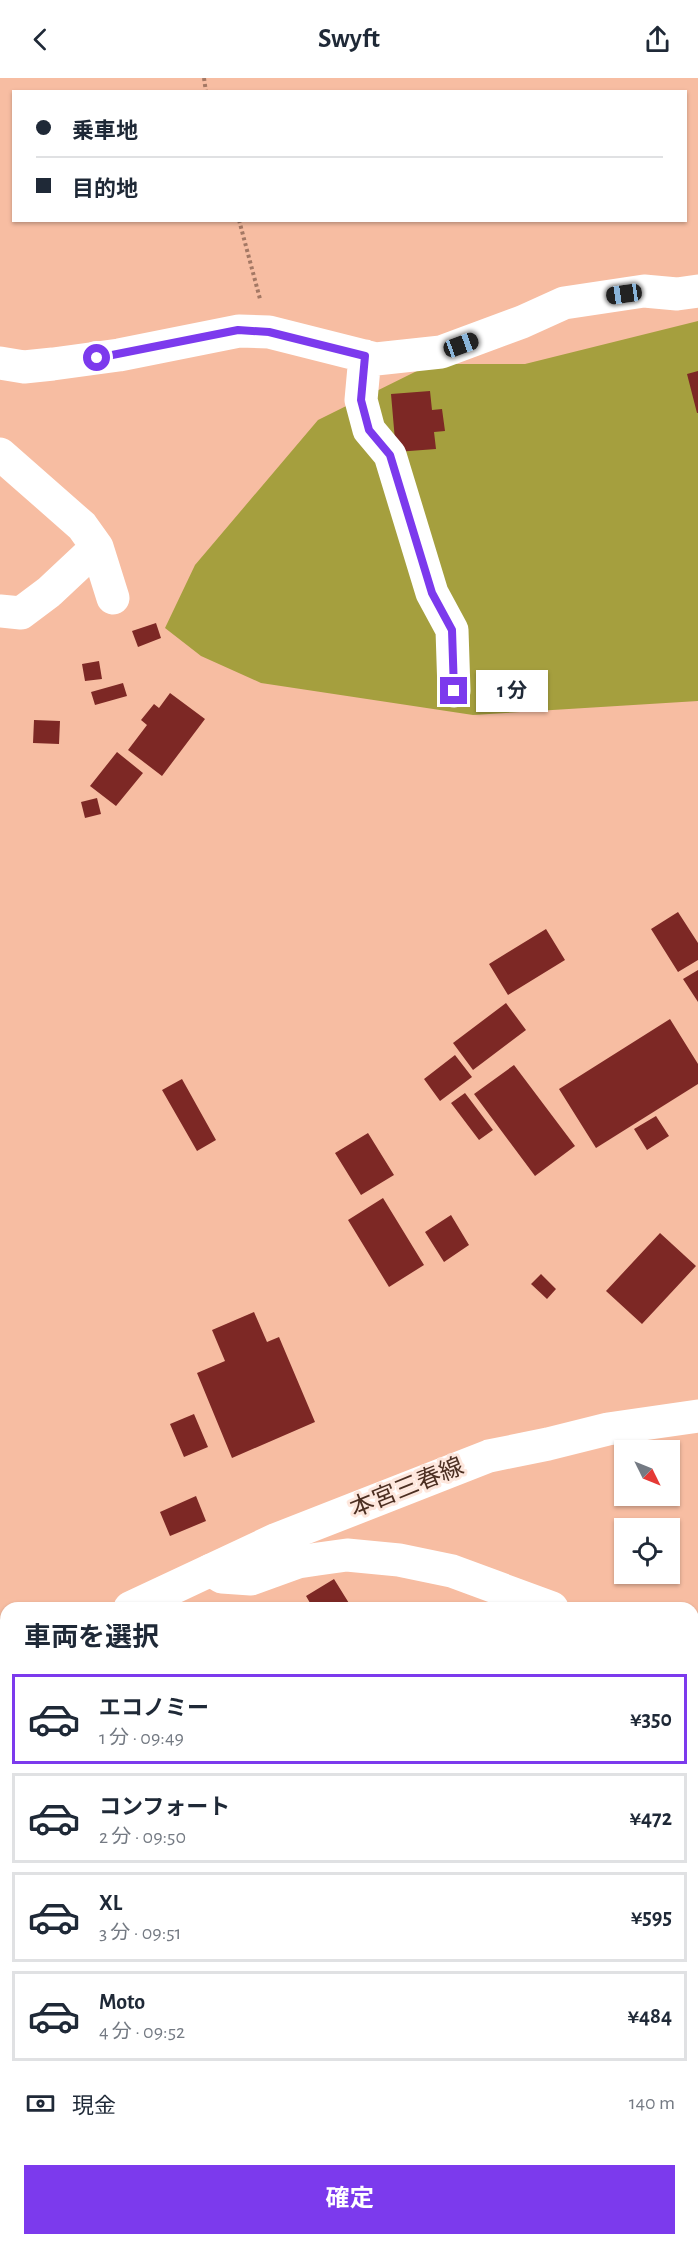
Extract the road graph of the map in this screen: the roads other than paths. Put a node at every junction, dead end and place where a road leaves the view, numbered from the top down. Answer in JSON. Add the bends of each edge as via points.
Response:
{"nodes":[{"id":1,"x":698,"y":291,"type":"edge"},
{"id":2,"x":365,"y":356,"type":"junction"},
{"id":3,"x":0,"y":363,"type":"edge"},
{"id":4,"x":0,"y":454,"type":"edge"},
{"id":5,"x":97,"y":547,"type":"junction"},
{"id":6,"x":113,"y":598,"type":"dead end"},
{"id":7,"x":0,"y":611,"type":"edge"},
{"id":8,"x":454,"y":691,"type":"dead end"},
{"id":9,"x":698,"y":1416,"type":"edge"},
{"id":10,"x":211,"y":1570,"type":"junction"},
{"id":11,"x":143,"y":1602,"type":"edge"},
{"id":12,"x":532,"y":1602,"type":"edge"}],
"edges":[{"from":1,"to":2,"type":"street","via":[[644,291],[564,303],[441,352],[376,359]]},
{"from":2,"to":3,"type":"street","via":[[269,332],[238,330],[119,355],[24,367]]},
{"from":2,"to":8,"type":"street","via":[[361,400],[369,430],[390,455],[432,593],[452,630]]},
{"from":4,"to":5,"type":"street","via":[[82,526]]},
{"from":5,"to":6,"type":"street"},
{"from":5,"to":7,"type":"street","via":[[21,613]]},
{"from":9,"to":10,"type":"street","name":"本宮三春線","via":[[608,1429],[489,1456],[277,1539]]},
{"from":10,"to":11,"type":"street","name":"本宮三春線"},
{"from":10,"to":12,"type":"street","via":[[222,1577],[251,1579],[298,1562],[347,1555],[399,1560],[452,1571]]}]}
